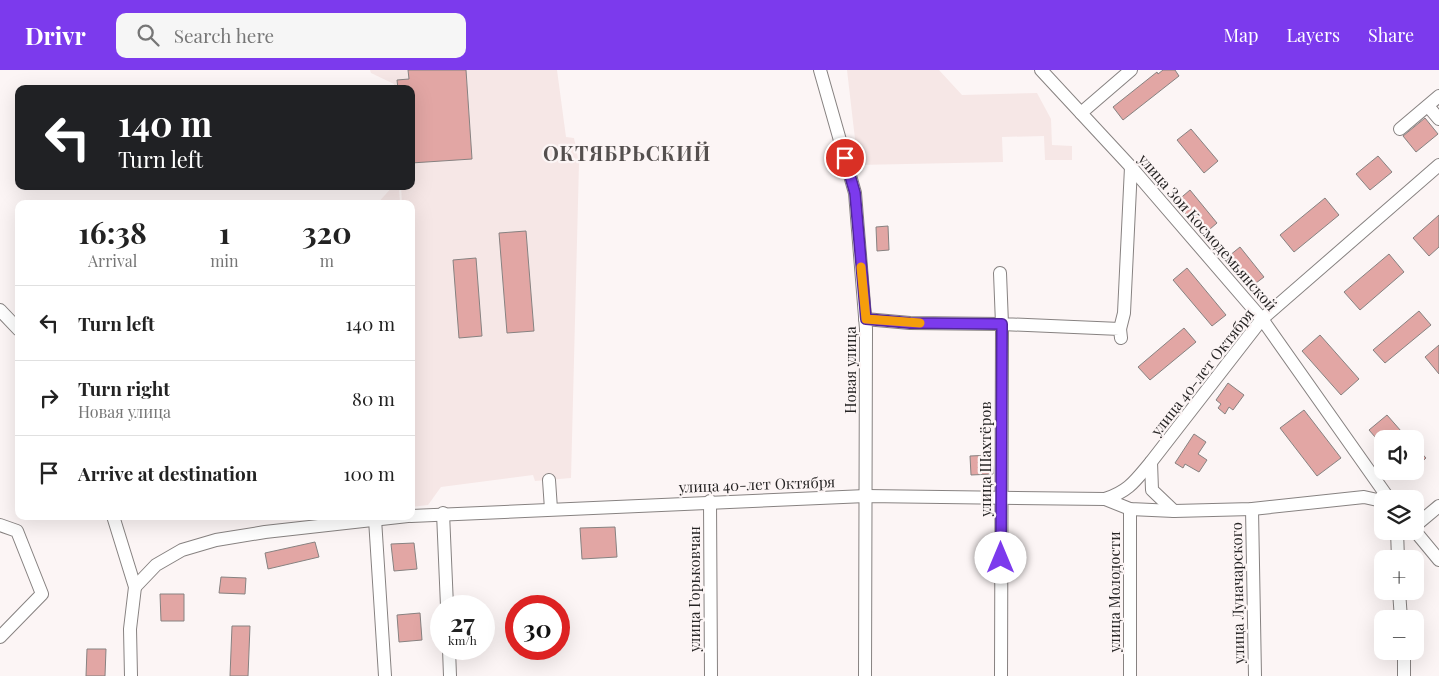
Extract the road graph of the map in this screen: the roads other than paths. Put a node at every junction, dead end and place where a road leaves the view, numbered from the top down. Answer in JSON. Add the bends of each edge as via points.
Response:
{"nodes":[{"id":1,"x":820,"y":70,"type":"edge"},
{"id":2,"x":1041,"y":70,"type":"edge"},
{"id":3,"x":1131,"y":70,"type":"edge"},
{"id":4,"x":1439,"y":96,"type":"edge"},
{"id":5,"x":1428,"y":106,"type":"junction"},
{"id":6,"x":1081,"y":113,"type":"junction"},
{"id":7,"x":1439,"y":120,"type":"edge"},
{"id":8,"x":1400,"y":128,"type":"dead end"},
{"id":9,"x":1439,"y":165,"type":"edge"},
{"id":10,"x":1131,"y":167,"type":"junction"},
{"id":11,"x":1000,"y":274,"type":"dead end"},
{"id":12,"x":0,"y":310,"type":"edge"},
{"id":13,"x":866,"y":319,"type":"junction"},
{"id":14,"x":1262,"y":320,"type":"junction"},
{"id":15,"x":15,"y":326,"type":"edge"},
{"id":16,"x":1001,"y":329,"type":"junction"},
{"id":17,"x":1151,"y":462,"type":"junction"},
{"id":18,"x":549,"y":480,"type":"dead end"},
{"id":19,"x":1384,"y":490,"type":"edge"},
{"id":20,"x":866,"y":496,"type":"junction"},
{"id":21,"x":1002,"y":498,"type":"junction"},
{"id":22,"x":1105,"y":499,"type":"junction"},
{"id":23,"x":1374,"y":499,"type":"edge"},
{"id":24,"x":710,"y":501,"type":"junction"},
{"id":25,"x":1439,"y":506,"type":"edge"},
{"id":26,"x":551,"y":509,"type":"junction"},
{"id":27,"x":1130,"y":509,"type":"junction"},
{"id":28,"x":1252,"y":509,"type":"junction"},
{"id":29,"x":1174,"y":511,"type":"junction"},
{"id":30,"x":443,"y":513,"type":"junction"},
{"id":31,"x":415,"y":516,"type":"edge"},
{"id":32,"x":1424,"y":518,"type":"edge"},
{"id":33,"x":114,"y":520,"type":"edge"},
{"id":34,"x":367,"y":520,"type":"edge"},
{"id":35,"x":375,"y":520,"type":"edge"},
{"id":36,"x":0,"y":525,"type":"edge"},
{"id":37,"x":1422,"y":540,"type":"edge"},
{"id":38,"x":1439,"y":560,"type":"edge"},
{"id":39,"x":135,"y":587,"type":"junction"},
{"id":40,"x":447,"y":595,"type":"edge"},
{"id":41,"x":0,"y":637,"type":"edge"},
{"id":42,"x":449,"y":660,"type":"edge"},
{"id":43,"x":1404,"y":660,"type":"edge"},
{"id":44,"x":131,"y":676,"type":"edge"},
{"id":45,"x":385,"y":676,"type":"edge"},
{"id":46,"x":450,"y":676,"type":"edge"},
{"id":47,"x":711,"y":676,"type":"edge"},
{"id":48,"x":865,"y":676,"type":"edge"},
{"id":49,"x":1001,"y":676,"type":"edge"},
{"id":50,"x":1130,"y":676,"type":"edge"},
{"id":51,"x":1256,"y":676,"type":"edge"},
{"id":52,"x":1404,"y":676,"type":"edge"}],
"edges":[{"from":1,"to":13,"type":"street","name":"Новая улица","via":[[855,193]]},
{"from":2,"to":6,"type":"street","name":"улица Зои Космодемьянской"},
{"from":3,"to":6,"type":"street"},
{"from":4,"to":5,"type":"street"},
{"from":5,"to":7,"type":"street"},
{"from":5,"to":8,"type":"street"},
{"from":6,"to":10,"type":"street","name":"улица Зои Космодемьянской"},
{"from":9,"to":14,"type":"street","name":"улица 40-лет Октября"},
{"from":10,"to":14,"type":"street","name":"улица Зои Космодемьянской"},
{"from":10,"to":16,"type":"street","via":[[1124,313],[1120,333]]},
{"from":11,"to":16,"type":"street","name":"улица Шахтёров"},
{"from":12,"to":15,"type":"street"},
{"from":13,"to":16,"type":"street"},
{"from":13,"to":20,"type":"street","name":"Новая улица"},
{"from":14,"to":17,"type":"street","name":"улица 40-лет Октября"},
{"from":14,"to":19,"type":"street","name":"улица Зои Космодемьянской"},
{"from":16,"to":21,"type":"street","name":"улица Шахтёров"},
{"from":17,"to":22,"type":"street","name":"улица 40-лет Октября","via":[[1132,485]]},
{"from":17,"to":29,"type":"street","via":[[1152,490]]},
{"from":18,"to":26,"type":"street"},
{"from":20,"to":21,"type":"street","name":"улица 40-лет Октября"},
{"from":20,"to":24,"type":"street","name":"улица 40-лет Октября"},
{"from":20,"to":48,"type":"street","name":"Новая улица"},
{"from":21,"to":22,"type":"street","name":"улица 40-лет Октября"},
{"from":21,"to":49,"type":"street","name":"улица Шахтёров"},
{"from":22,"to":27,"type":"street","name":"улица 40-лет Октября"},
{"from":23,"to":28,"type":"street","name":"улица 40-лет Октября","via":[[1364,497]]},
{"from":24,"to":26,"type":"street","name":"улица 40-лет Октября"},
{"from":24,"to":47,"type":"street","name":"улица Горьковчан"},
{"from":25,"to":32,"type":"street"},
{"from":26,"to":30,"type":"street","name":"улица 40-лет Октября"},
{"from":27,"to":29,"type":"street","name":"улица 40-лет Октября"},
{"from":27,"to":50,"type":"street","name":"улица Молодости"},
{"from":28,"to":29,"type":"street","name":"улица 40-лет Октября"},
{"from":28,"to":51,"type":"street","name":"улица Луначарского"},
{"from":30,"to":31,"type":"street","name":"улица 40-лет Октября"},
{"from":30,"to":40,"type":"street"},
{"from":33,"to":39,"type":"street"},
{"from":34,"to":39,"type":"street","name":"улица 40-лет Октября","via":[[216,540],[182,550],[156,566]]},
{"from":35,"to":45,"type":"street"},
{"from":36,"to":41,"type":"street","via":[[17,531],[42,594]]},
{"from":37,"to":38,"type":"street"},
{"from":39,"to":44,"type":"street","via":[[130,629]]},
{"from":42,"to":46,"type":"street"},
{"from":43,"to":52,"type":"street"}]}
